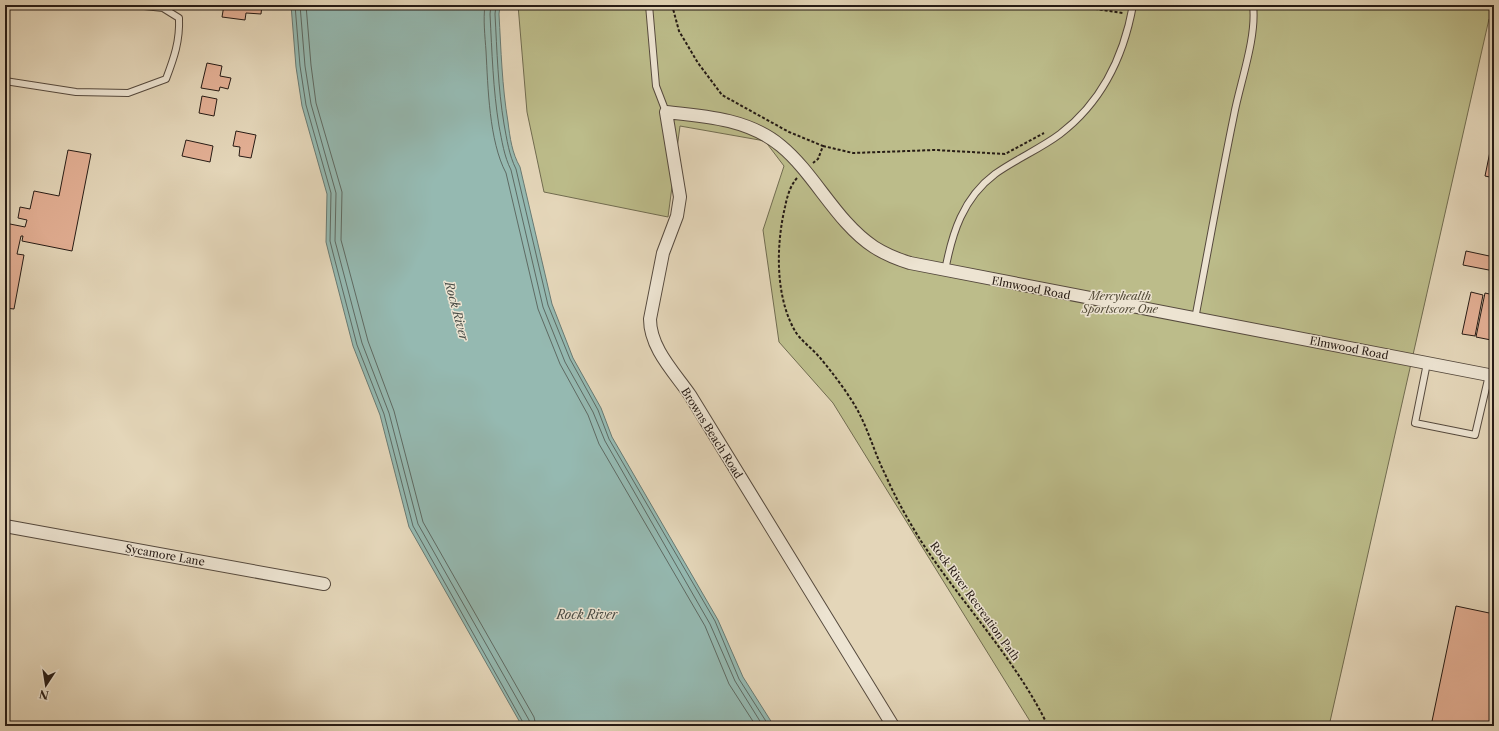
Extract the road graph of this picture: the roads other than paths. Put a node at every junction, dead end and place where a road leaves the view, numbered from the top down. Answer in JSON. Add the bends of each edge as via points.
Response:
{"nodes":[{"id":1,"x":135,"y":5,"type":"edge"},
{"id":2,"x":649,"y":5,"type":"edge"},
{"id":3,"x":1134,"y":5,"type":"edge"},
{"id":4,"x":1253,"y":5,"type":"edge"},
{"id":5,"x":5,"y":81,"type":"edge"},
{"id":6,"x":666,"y":112,"type":"junction"},
{"id":7,"x":945,"y":271,"type":"junction"},
{"id":8,"x":1195,"y":319,"type":"junction"},
{"id":9,"x":1427,"y":363,"type":"junction"},
{"id":10,"x":1491,"y":375,"type":"edge"},
{"id":11,"x":5,"y":526,"type":"edge"},
{"id":12,"x":324,"y":584,"type":"dead end"},
{"id":13,"x":892,"y":726,"type":"edge"}],
"edges":[{"from":1,"to":5,"type":"lane","via":[[163,8],[179,18],[180,35],[166,79],[128,93],[76,92]]},
{"from":2,"to":6,"type":"lane","via":[[656,86]]},
{"from":3,"to":7,"type":"lane","via":[[1112,74],[1093,101],[1060,134],[996,174],[966,204],[950,244]]},
{"from":4,"to":8,"type":"lane","via":[[1254,17],[1249,47],[1233,117]]},
{"from":6,"to":7,"type":"street","name":"Elmwood Road","via":[[708,116],[760,132],[781,146],[856,232],[872,246],[910,264]]},
{"from":6,"to":13,"type":"street","name":"Browns Beach Road","via":[[680,197],[677,216],[662,253],[650,330],[656,346],[690,395]]},
{"from":7,"to":8,"type":"street","name":"Elmwood Road"},
{"from":8,"to":9,"type":"street","name":"Elmwood Road"},
{"from":9,"to":10,"type":"street","name":"Elmwood Road"},
{"from":9,"to":10,"type":"lane","via":[[1415,423],[1476,435]]},
{"from":11,"to":12,"type":"street","name":"Sycamore Lane"}]}
